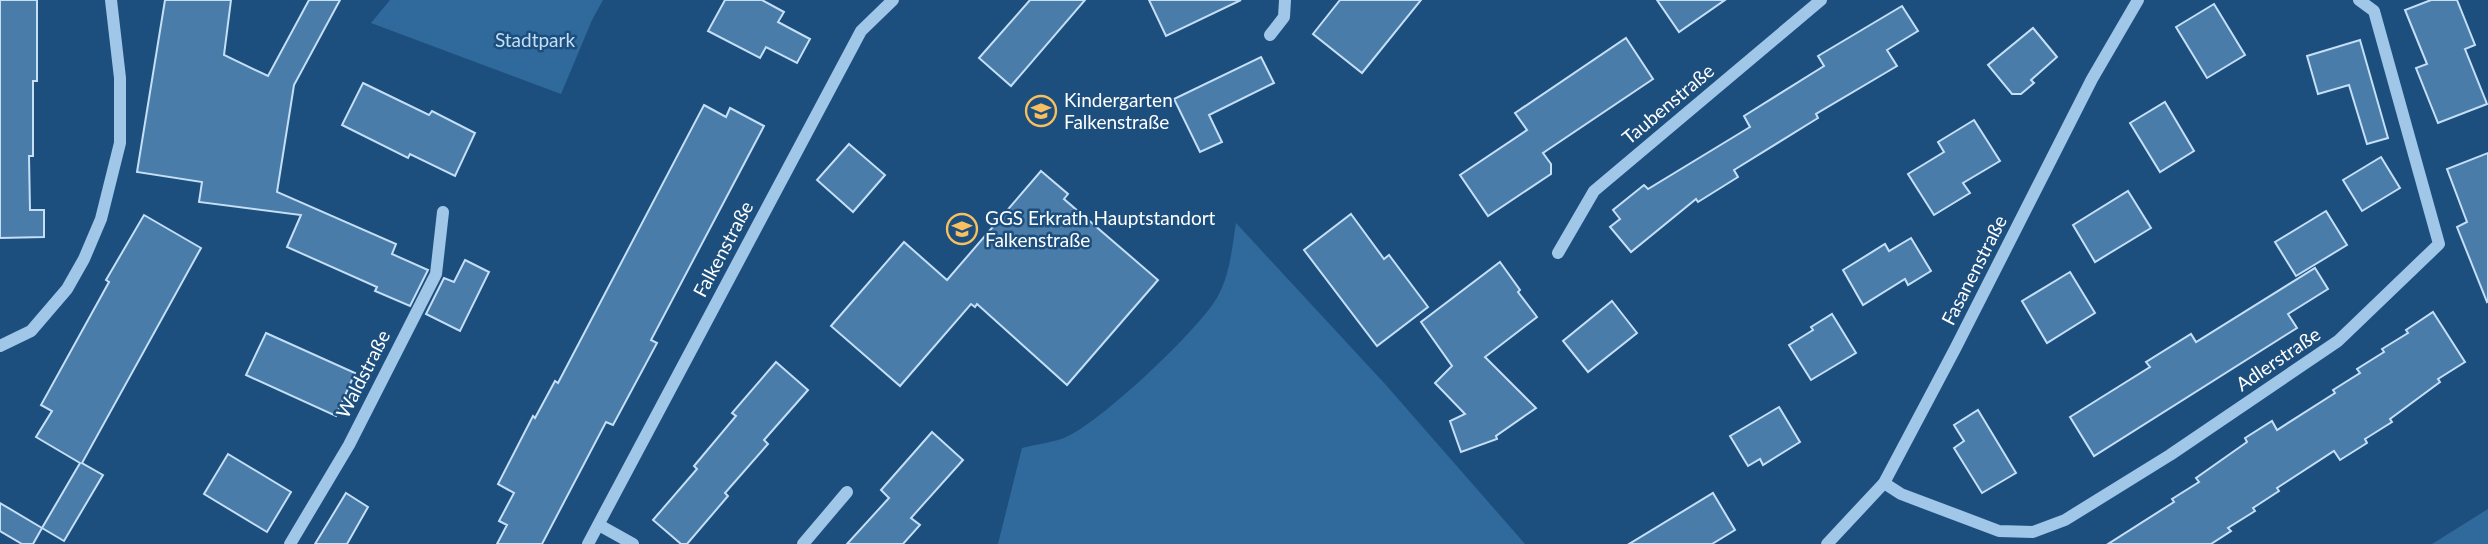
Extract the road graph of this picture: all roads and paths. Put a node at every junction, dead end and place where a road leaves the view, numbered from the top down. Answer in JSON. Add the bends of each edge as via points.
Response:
{"nodes":[{"id":1,"x":111,"y":0,"type":"edge"},
{"id":2,"x":893,"y":0,"type":"edge"},
{"id":3,"x":1285,"y":0,"type":"edge"},
{"id":4,"x":1821,"y":0,"type":"edge"},
{"id":5,"x":2138,"y":0,"type":"edge"},
{"id":6,"x":2359,"y":0,"type":"edge"},
{"id":7,"x":1270,"y":35,"type":"dead end"},
{"id":8,"x":443,"y":212,"type":"dead end"},
{"id":9,"x":1558,"y":253,"type":"dead end"},
{"id":10,"x":0,"y":346,"type":"edge"},
{"id":11,"x":1884,"y":483,"type":"junction"},
{"id":12,"x":847,"y":492,"type":"dead end"},
{"id":13,"x":599,"y":525,"type":"junction"},
{"id":14,"x":290,"y":544,"type":"edge"},
{"id":15,"x":588,"y":544,"type":"edge"},
{"id":16,"x":634,"y":544,"type":"edge"},
{"id":17,"x":803,"y":544,"type":"edge"},
{"id":18,"x":1827,"y":544,"type":"edge"}],
"edges":[{"from":1,"to":10,"type":"street","via":[[120,78],[120,143],[101,219],[67,289],[31,331]]},
{"from":2,"to":13,"type":"street","name":"Falkenstraße","via":[[861,31]]},
{"from":3,"to":7,"type":"street","via":[[1284,16]]},
{"from":4,"to":9,"type":"street","name":"Taubenstraße","via":[[1594,191]]},
{"from":5,"to":11,"type":"street","name":"Fasanenstraße","via":[[2092,79]]},
{"from":6,"to":11,"type":"street","name":"Adlerstraße","via":[[2374,11],[2439,244],[2338,341],[2066,520],[2033,532],[1999,531],[1901,494]]},
{"from":8,"to":14,"type":"street","name":"Waldstraße","via":[[436,274],[349,444]]},
{"from":11,"to":18,"type":"street","name":"Fasanenstraße"},
{"from":12,"to":17,"type":"street"},
{"from":13,"to":15,"type":"street","name":"Falkenstraße"},
{"from":13,"to":16,"type":"street"}]}
